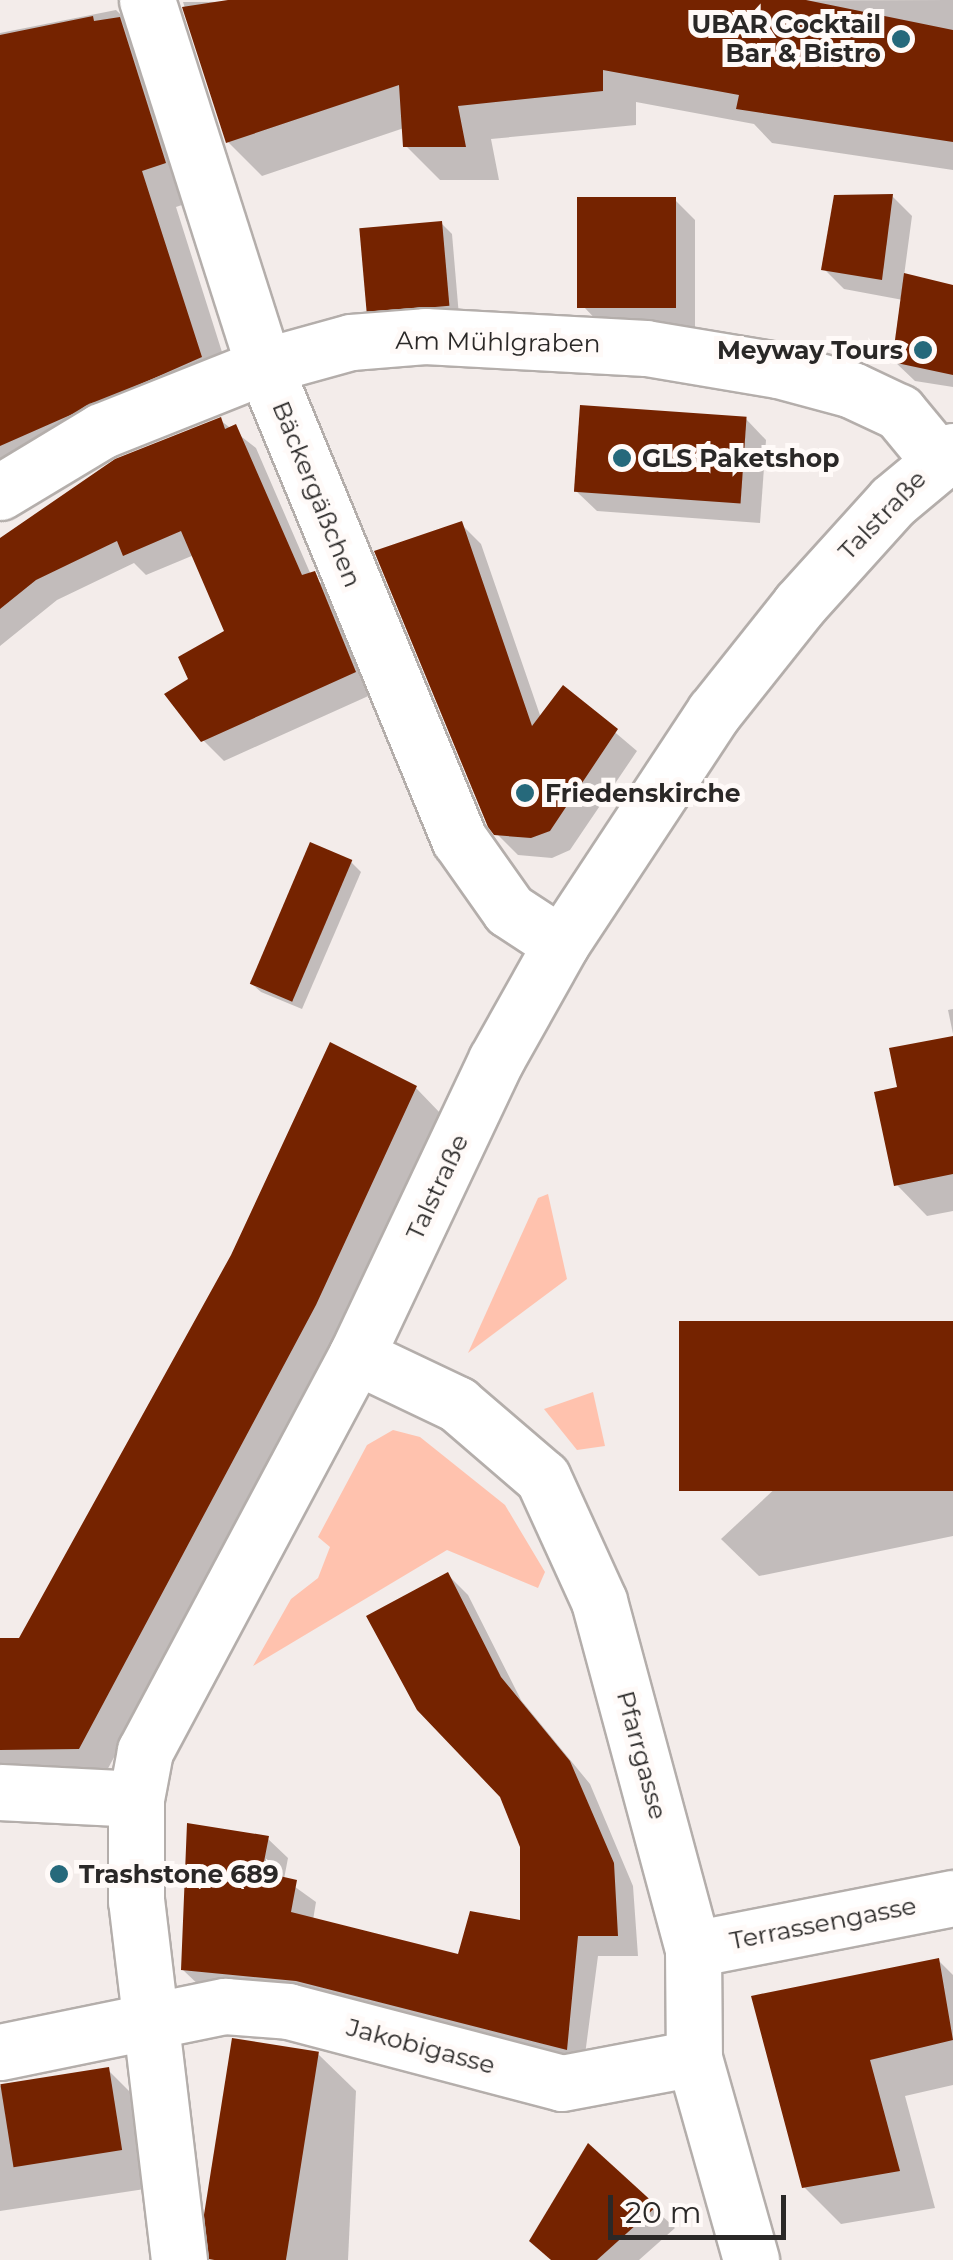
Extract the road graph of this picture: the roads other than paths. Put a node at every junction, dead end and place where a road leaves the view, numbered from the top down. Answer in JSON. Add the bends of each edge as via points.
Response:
{"nodes":[{"id":1,"x":148,"y":0,"type":"edge"},
{"id":2,"x":264,"y":366,"type":"junction"},
{"id":3,"x":945,"y":455,"type":"edge"},
{"id":4,"x":0,"y":492,"type":"edge"},
{"id":5,"x":562,"y":944,"type":"junction"},
{"id":6,"x":356,"y":1356,"type":"junction"},
{"id":7,"x":0,"y":1792,"type":"edge"},
{"id":8,"x":136,"y":1799,"type":"junction"},
{"id":9,"x":953,"y":1898,"type":"edge"},
{"id":10,"x":693,"y":1949,"type":"junction"},
{"id":11,"x":148,"y":2020,"type":"junction"},
{"id":12,"x":0,"y":2052,"type":"edge"},
{"id":13,"x":694,"y":2058,"type":"junction"},
{"id":14,"x":179,"y":2260,"type":"edge"},
{"id":15,"x":751,"y":2260,"type":"edge"}],
"edges":[{"from":1,"to":2,"type":"street","name":"Bäckergäßchen"},
{"from":2,"to":3,"type":"street","name":"Am Mühlgraben","via":[[351,342],[425,336],[646,348],[852,390],[898,412]]},
{"from":2,"to":4,"type":"street","name":"Am Mühlgraben","via":[[100,431]]},
{"from":2,"to":5,"type":"street","name":"Bäckergäßchen","via":[[459,839],[509,910]]},
{"from":3,"to":5,"type":"street","name":"Talstraße","via":[[799,605],[714,712]]},
{"from":5,"to":6,"type":"street","name":"Talstraße","via":[[496,1060]]},
{"from":6,"to":8,"type":"street","name":"Talstraße","via":[[146,1751]]},
{"from":6,"to":10,"type":"street","name":"Pfarrgasse","via":[[457,1404],[543,1478],[599,1601]]},
{"from":7,"to":8,"type":"street"},
{"from":8,"to":11,"type":"street","name":"Talstraße","via":[[136,1901]]},
{"from":9,"to":10,"type":"street","name":"Terrassengasse"},
{"from":10,"to":13,"type":"street","name":"Pfarrgasse"},
{"from":11,"to":12,"type":"street","name":"Jakobigasse"},
{"from":11,"to":13,"type":"street","name":"Jakobigasse","via":[[225,2006],[288,2011],[562,2083]]},
{"from":11,"to":14,"type":"street","name":"Talstraße"},
{"from":13,"to":15,"type":"street","name":"Pfarrgasse"}]}
